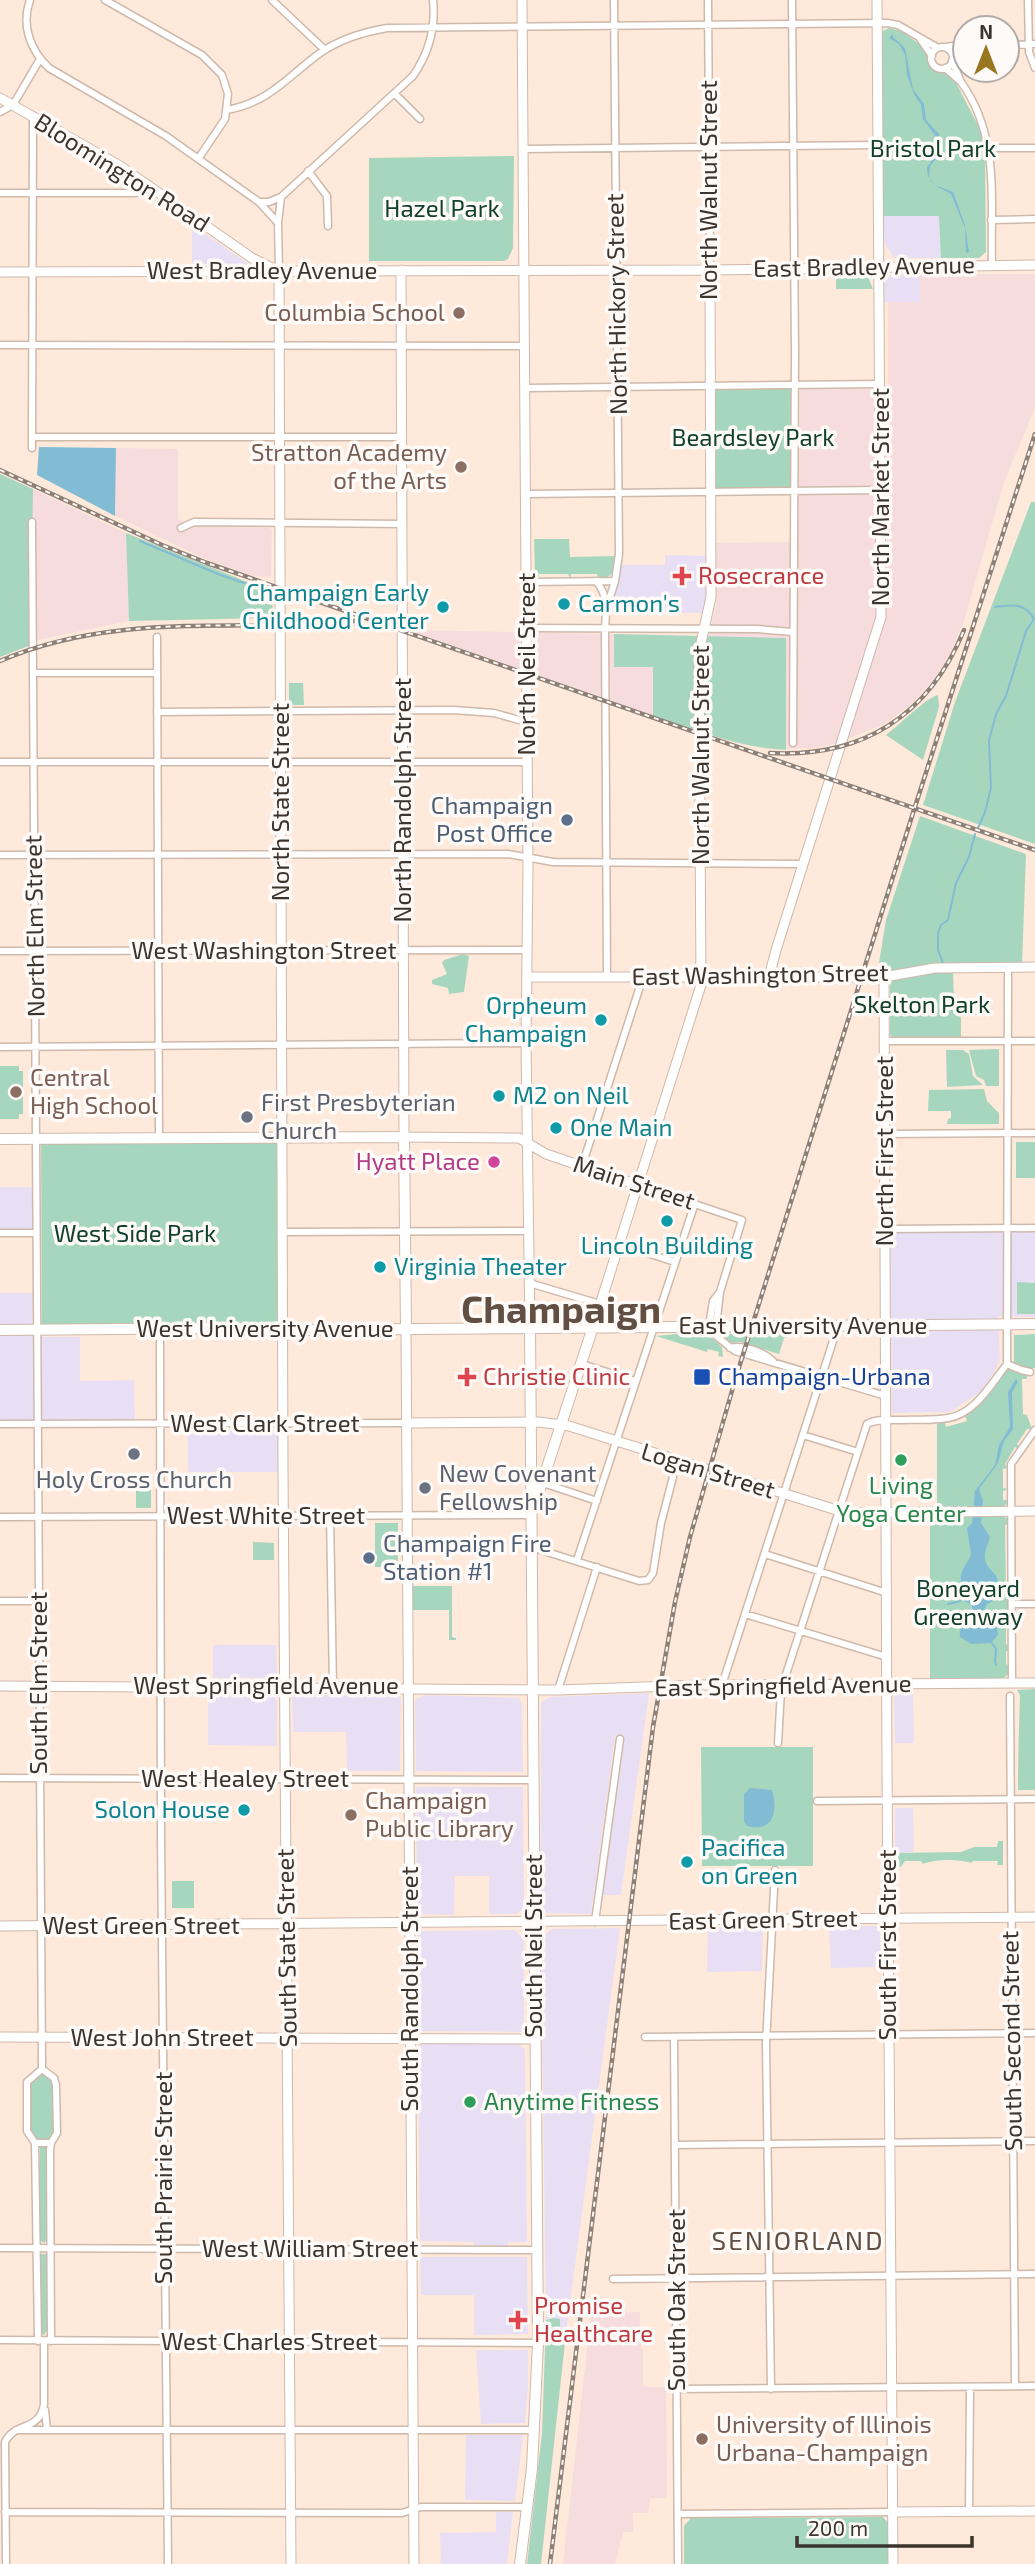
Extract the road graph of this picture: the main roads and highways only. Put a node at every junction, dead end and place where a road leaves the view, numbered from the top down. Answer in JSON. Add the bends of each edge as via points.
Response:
{"nodes":[{"id":1,"x":522,"y":0,"type":"edge"},
{"id":2,"x":877,"y":0,"type":"edge"},
{"id":3,"x":0,"y":98,"type":"edge"},
{"id":4,"x":1035,"y":265,"type":"edge"},
{"id":5,"x":879,"y":266,"type":"junction"},
{"id":6,"x":524,"y":269,"type":"junction"},
{"id":7,"x":401,"y":270,"type":"junction"},
{"id":8,"x":710,"y":270,"type":"junction"},
{"id":9,"x":279,"y":271,"type":"junction"},
{"id":10,"x":0,"y":272,"type":"edge"},
{"id":11,"x":1035,"y":967,"type":"edge"},
{"id":12,"x":527,"y":977,"type":"junction"},
{"id":13,"x":702,"y":977,"type":"junction"},
{"id":14,"x":769,"y":977,"type":"junction"},
{"id":15,"x":884,"y":977,"type":"junction"},
{"id":16,"x":404,"y":1137,"type":"junction"},
{"id":17,"x":283,"y":1138,"type":"junction"},
{"id":18,"x":0,"y":1139,"type":"edge"},
{"id":19,"x":527,"y":1143,"type":"junction"},
{"id":20,"x":638,"y":1185,"type":"junction"},
{"id":21,"x":1035,"y":1324,"type":"edge"},
{"id":22,"x":885,"y":1325,"type":"junction"},
{"id":23,"x":593,"y":1327,"type":"junction"},
{"id":24,"x":530,"y":1328,"type":"junction"},
{"id":25,"x":406,"y":1329,"type":"junction"},
{"id":26,"x":0,"y":1330,"type":"edge"},
{"id":27,"x":283,"y":1332,"type":"junction"},
{"id":28,"x":530,"y":1422,"type":"junction"},
{"id":29,"x":407,"y":1423,"type":"junction"},
{"id":30,"x":562,"y":1424,"type":"junction"},
{"id":31,"x":1035,"y":1511,"type":"edge"},
{"id":32,"x":886,"y":1513,"type":"junction"},
{"id":33,"x":531,"y":1515,"type":"junction"},
{"id":34,"x":1035,"y":1683,"type":"edge"},
{"id":35,"x":887,"y":1684,"type":"junction"},
{"id":36,"x":0,"y":1686,"type":"edge"},
{"id":37,"x":285,"y":1686,"type":"junction"},
{"id":38,"x":408,"y":1687,"type":"junction"},
{"id":39,"x":531,"y":1689,"type":"junction"},
{"id":40,"x":1035,"y":1917,"type":"edge"},
{"id":41,"x":888,"y":1918,"type":"junction"},
{"id":42,"x":533,"y":1922,"type":"junction"},
{"id":43,"x":410,"y":1924,"type":"junction"},
{"id":44,"x":286,"y":1925,"type":"junction"},
{"id":45,"x":0,"y":1926,"type":"edge"},
{"id":46,"x":0,"y":2037,"type":"edge"},
{"id":47,"x":411,"y":2038,"type":"junction"},
{"id":48,"x":287,"y":2039,"type":"junction"},
{"id":49,"x":534,"y":2039,"type":"junction"},
{"id":50,"x":1035,"y":2511,"type":"edge"},
{"id":51,"x":892,"y":2512,"type":"junction"},
{"id":52,"x":291,"y":2564,"type":"edge"},
{"id":53,"x":414,"y":2564,"type":"edge"},
{"id":54,"x":520,"y":2564,"type":"edge"},
{"id":55,"x":893,"y":2564,"type":"edge"}],
"edges":[{"from":1,"to":6,"type":"main road","name":"North Neil Street"},
{"from":2,"to":5,"type":"main road","name":"North Market Street"},
{"from":3,"to":9,"type":"main road","name":"Bloomington Road","via":[[148,184],[252,258]]},
{"from":4,"to":5,"type":"main road","name":"East Bradley Avenue"},
{"from":5,"to":8,"type":"main road","name":"East Bradley Avenue"},
{"from":5,"to":14,"type":"main road","name":"North Market Street","via":[[880,628]]},
{"from":6,"to":7,"type":"main road","name":"West Bradley Avenue"},
{"from":6,"to":8,"type":"main road","name":"East Bradley Avenue"},
{"from":6,"to":12,"type":"main road","name":"North Neil Street"},
{"from":7,"to":9,"type":"main road","name":"West Bradley Avenue"},
{"from":7,"to":16,"type":"main road","name":"North Randolph Street"},
{"from":8,"to":13,"type":"main road","name":"North Walnut Street","via":[[711,597],[699,652]]},
{"from":9,"to":10,"type":"main road","name":"West Bradley Avenue"},
{"from":9,"to":17,"type":"main road","name":"North State Street"},
{"from":11,"to":15,"type":"main road","name":"East Washington Street","via":[[921,969]]},
{"from":12,"to":13,"type":"main road","name":"East Washington Street"},
{"from":12,"to":19,"type":"main road","name":"North Neil Street"},
{"from":13,"to":14,"type":"main road","name":"East Washington Street"},
{"from":13,"to":20,"type":"main road","name":"North Walnut Street"},
{"from":14,"to":15,"type":"main road","name":"East Washington Street"},
{"from":15,"to":22,"type":"main road","name":"North First Street"},
{"from":16,"to":17,"type":"main road"},
{"from":16,"to":19,"type":"main road","name":"Main Street","via":[[509,1137]]},
{"from":16,"to":25,"type":"main road","name":"North Randolph Street"},
{"from":17,"to":18,"type":"main road"},
{"from":17,"to":27,"type":"main road","name":"North State Street"},
{"from":19,"to":20,"type":"main road","name":"Main Street","via":[[546,1154]]},
{"from":19,"to":24,"type":"main road","name":"North Neil Street"},
{"from":20,"to":23,"type":"main road","name":"North Walnut Street"},
{"from":21,"to":22,"type":"main road","name":"East University Avenue"},
{"from":22,"to":23,"type":"main road","name":"East University Avenue"},
{"from":22,"to":32,"type":"main road","name":"South First Street"},
{"from":23,"to":24,"type":"main road","name":"East University Avenue"},
{"from":23,"to":30,"type":"main road"},
{"from":24,"to":25,"type":"main road","name":"West University Avenue"},
{"from":24,"to":28,"type":"main road","name":"South Neil Street"},
{"from":25,"to":27,"type":"main road","name":"West University Avenue"},
{"from":25,"to":29,"type":"main road","name":"South Randolph Street"},
{"from":26,"to":27,"type":"main road","name":"West University Avenue","via":[[235,1328]]},
{"from":27,"to":37,"type":"main road","name":"South State Street"},
{"from":28,"to":29,"type":"main road","name":"West Clark Street"},
{"from":28,"to":30,"type":"main road","name":"Logan Street"},
{"from":28,"to":33,"type":"main road","name":"South Neil Street"},
{"from":29,"to":38,"type":"main road","name":"South Randolph Street"},
{"from":30,"to":32,"type":"main road","name":"Logan Street","via":[[839,1512]]},
{"from":30,"to":33,"type":"main road"},
{"from":31,"to":32,"type":"main road","name":"Logan Street"},
{"from":32,"to":35,"type":"main road","name":"South First Street"},
{"from":33,"to":39,"type":"main road","name":"South Neil Street"},
{"from":34,"to":35,"type":"main road","name":"East Springfield Avenue"},
{"from":35,"to":39,"type":"main road","name":"East Springfield Avenue"},
{"from":35,"to":41,"type":"main road","name":"South First Street"},
{"from":36,"to":37,"type":"main road","name":"West Springfield Avenue"},
{"from":37,"to":38,"type":"main road","name":"West Springfield Avenue"},
{"from":37,"to":44,"type":"main road","name":"South State Street"},
{"from":38,"to":39,"type":"main road","name":"West Springfield Avenue"},
{"from":38,"to":43,"type":"main road","name":"South Randolph Street"},
{"from":39,"to":42,"type":"main road","name":"South Neil Street"},
{"from":40,"to":41,"type":"main road","name":"East Green Street"},
{"from":41,"to":42,"type":"main road","name":"East Green Street"},
{"from":41,"to":51,"type":"main road","name":"South First Street"},
{"from":42,"to":43,"type":"main road","name":"West Green Street"},
{"from":42,"to":49,"type":"main road","name":"South Neil Street"},
{"from":43,"to":44,"type":"main road","name":"West Green Street"},
{"from":43,"to":47,"type":"main road","name":"South Randolph Street"},
{"from":44,"to":45,"type":"main road","name":"West Green Street"},
{"from":44,"to":48,"type":"main road","name":"South State Street"},
{"from":46,"to":48,"type":"main road","name":"West John Street"},
{"from":47,"to":48,"type":"main road","name":"West John Street"},
{"from":47,"to":49,"type":"main road","name":"West John Street"},
{"from":47,"to":53,"type":"main road","name":"South Randolph Street"},
{"from":48,"to":52,"type":"main road","name":"South State Street"},
{"from":49,"to":54,"type":"main road","name":"South Neil Street","via":[[538,2343],[535,2430]]},
{"from":50,"to":51,"type":"main road"},
{"from":51,"to":55,"type":"main road","name":"South First Street"}]}
